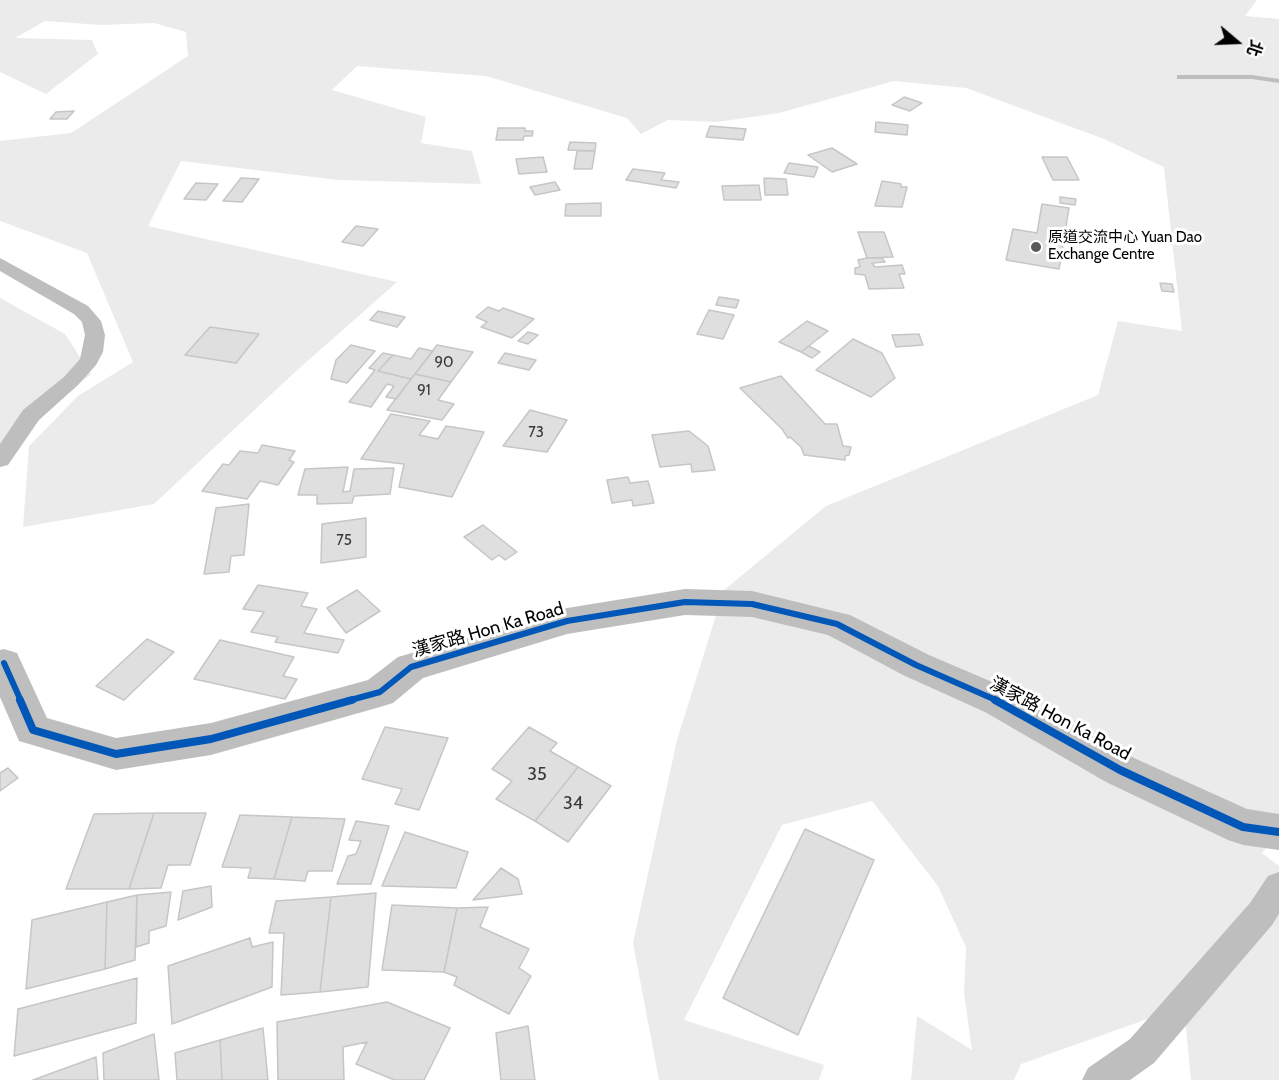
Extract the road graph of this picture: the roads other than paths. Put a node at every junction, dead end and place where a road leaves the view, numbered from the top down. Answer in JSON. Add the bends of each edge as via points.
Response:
{"nodes":[{"id":1,"x":0,"y":263,"type":"edge"},
{"id":2,"x":0,"y":460,"type":"edge"},
{"id":3,"x":2,"y":659,"type":"edge"},
{"id":4,"x":1279,"y":832,"type":"edge"},
{"id":5,"x":1279,"y":886,"type":"edge"},
{"id":6,"x":1101,"y":1080,"type":"edge"}],
"edges":[{"from":1,"to":2,"type":"lane","via":[[81,310],[91,321],[95,335],[93,352],[85,366],[31,415]]},
{"from":3,"to":4,"type":"street","name":"漢家路 Hon Ka Road","via":[[33,730],[116,754],[211,739],[380,692],[411,668],[567,621],[686,602],[752,604],[837,624],[998,701],[1141,779],[1243,827]]},
{"from":5,"to":6,"type":"lane","via":[[1261,914],[1142,1051]]}]}
